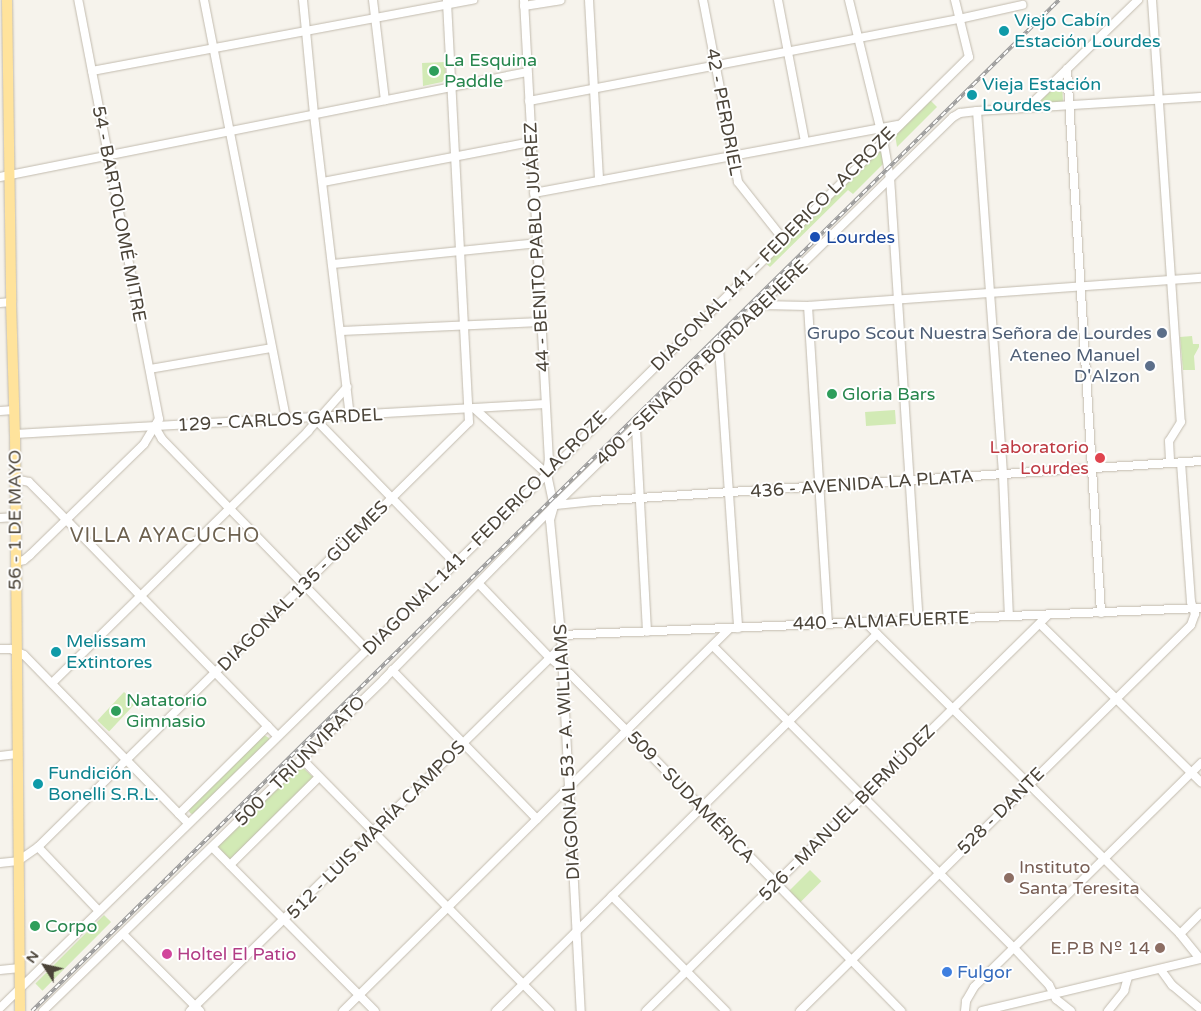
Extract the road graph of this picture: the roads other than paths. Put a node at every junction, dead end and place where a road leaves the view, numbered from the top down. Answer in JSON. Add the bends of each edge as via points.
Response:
{"nodes":[{"id":1,"x":7,"y":0,"type":"edge"},
{"id":2,"x":78,"y":0,"type":"edge"},
{"id":3,"x":204,"y":0,"type":"edge"},
{"id":4,"x":303,"y":0,"type":"edge"},
{"id":5,"x":373,"y":0,"type":"edge"},
{"id":6,"x":472,"y":0,"type":"edge"},
{"id":7,"x":561,"y":0,"type":"edge"},
{"id":8,"x":589,"y":0,"type":"edge"},
{"id":9,"x":703,"y":0,"type":"edge"},
{"id":10,"x":778,"y":0,"type":"edge"},
{"id":11,"x":849,"y":0,"type":"edge"},
{"id":12,"x":955,"y":0,"type":"edge"},
{"id":13,"x":1138,"y":0,"type":"edge"},
{"id":14,"x":1152,"y":0,"type":"edge"},
{"id":15,"x":447,"y":3,"type":"edge"},
{"id":16,"x":524,"y":3,"type":"edge"},
{"id":17,"x":1022,"y":5,"type":"dead end"},
{"id":18,"x":375,"y":18,"type":"junction"},
{"id":19,"x":959,"y":19,"type":"junction"},
{"id":20,"x":307,"y":31,"type":"junction"},
{"id":21,"x":858,"y":38,"type":"junction"},
{"id":22,"x":213,"y":47,"type":"junction"},
{"id":23,"x":788,"y":52,"type":"junction"},
{"id":24,"x":715,"y":65,"type":"junction"},
{"id":25,"x":1067,"y":69,"type":"junction"},
{"id":26,"x":92,"y":71,"type":"junction"},
{"id":27,"x":527,"y":72,"type":"junction"},
{"id":28,"x":451,"y":88,"type":"junction"},
{"id":29,"x":594,"y":88,"type":"junction"},
{"id":30,"x":1201,"y":96,"type":"edge"},
{"id":31,"x":1160,"y":99,"type":"junction"},
{"id":32,"x":385,"y":100,"type":"junction"},
{"id":33,"x":529,"y":101,"type":"junction"},
{"id":34,"x":1069,"y":105,"type":"junction"},
{"id":35,"x":1026,"y":108,"type":"junction"},
{"id":36,"x":977,"y":111,"type":"junction"},
{"id":37,"x":314,"y":115,"type":"junction"},
{"id":38,"x":898,"y":125,"type":"junction"},
{"id":39,"x":880,"y":128,"type":"junction"},
{"id":40,"x":229,"y":131,"type":"junction"},
{"id":41,"x":883,"y":139,"type":"junction"},
{"id":42,"x":805,"y":141,"type":"junction"},
{"id":43,"x":531,"y":142,"type":"junction"},
{"id":44,"x":732,"y":155,"type":"junction"},
{"id":45,"x":107,"y":156,"type":"junction"},
{"id":46,"x":454,"y":156,"type":"junction"},
{"id":47,"x":4,"y":176,"type":"edge"},
{"id":48,"x":890,"y":178,"type":"junction"},
{"id":49,"x":599,"y":181,"type":"junction"},
{"id":50,"x":323,"y":182,"type":"junction"},
{"id":51,"x":534,"y":193,"type":"junction"},
{"id":52,"x":783,"y":239,"type":"junction"},
{"id":53,"x":537,"y":243,"type":"junction"},
{"id":54,"x":460,"y":251,"type":"junction"},
{"id":55,"x":332,"y":264,"type":"junction"},
{"id":56,"x":1201,"y":278,"type":"edge"},
{"id":57,"x":1172,"y":280,"type":"junction"},
{"id":58,"x":1080,"y":286,"type":"junction"},
{"id":59,"x":991,"y":293,"type":"junction"},
{"id":60,"x":899,"y":300,"type":"junction"},
{"id":61,"x":5,"y":303,"type":"edge"},
{"id":62,"x":762,"y":305,"type":"junction"},
{"id":63,"x":808,"y":306,"type":"junction"},
{"id":64,"x":542,"y":322,"type":"junction"},
{"id":65,"x":463,"y":327,"type":"junction"},
{"id":66,"x":340,"y":331,"type":"junction"},
{"id":67,"x":720,"y":347,"type":"junction"},
{"id":68,"x":271,"y":348,"type":"junction"},
{"id":69,"x":150,"y":370,"type":"junction"},
{"id":70,"x":347,"y":387,"type":"junction"},
{"id":71,"x":545,"y":404,"type":"junction"},
{"id":72,"x":471,"y":409,"type":"junction"},
{"id":73,"x":14,"y":410,"type":"junction"},
{"id":74,"x":0,"y":411,"type":"edge"},
{"id":75,"x":350,"y":415,"type":"junction"},
{"id":76,"x":286,"y":419,"type":"junction"},
{"id":77,"x":319,"y":419,"type":"junction"},
{"id":78,"x":155,"y":427,"type":"junction"},
{"id":79,"x":636,"y":428,"type":"junction"},
{"id":80,"x":15,"y":434,"type":"junction"},
{"id":81,"x":1201,"y":461,"type":"edge"},
{"id":82,"x":1170,"y":462,"type":"junction"},
{"id":83,"x":1181,"y":462,"type":"junction"},
{"id":84,"x":1092,"y":468,"type":"junction"},
{"id":85,"x":547,"y":474,"type":"junction"},
{"id":86,"x":1002,"y":475,"type":"junction"},
{"id":87,"x":15,"y":479,"type":"junction"},
{"id":88,"x":910,"y":481,"type":"junction"},
{"id":89,"x":820,"y":486,"type":"junction"},
{"id":90,"x":729,"y":492,"type":"junction"},
{"id":91,"x":550,"y":494,"type":"joint"},
{"id":92,"x":392,"y":498,"type":"junction"},
{"id":93,"x":639,"y":498,"type":"junction"},
{"id":94,"x":554,"y":506,"type":"junction"},
{"id":95,"x":230,"y":508,"type":"junction"},
{"id":96,"x":15,"y":517,"type":"junction"},
{"id":97,"x":0,"y":518,"type":"edge"},
{"id":98,"x":66,"y":519,"type":"junction"},
{"id":99,"x":16,"y":562,"type":"junction"},
{"id":100,"x":455,"y":563,"type":"junction"},
{"id":101,"x":305,"y":584,"type":"junction"},
{"id":102,"x":479,"y":584,"type":"junction"},
{"id":103,"x":141,"y":596,"type":"junction"},
{"id":104,"x":1197,"y":608,"type":"edge"},
{"id":105,"x":1101,"y":613,"type":"junction"},
{"id":106,"x":1048,"y":615,"type":"junction"},
{"id":107,"x":1009,"y":616,"type":"junction"},
{"id":108,"x":919,"y":620,"type":"junction"},
{"id":109,"x":865,"y":622,"type":"junction"},
{"id":110,"x":828,"y":623,"type":"junction"},
{"id":111,"x":1040,"y":624,"type":"junction"},
{"id":112,"x":734,"y":628,"type":"junction"},
{"id":113,"x":647,"y":632,"type":"junction"},
{"id":114,"x":877,"y":634,"type":"junction"},
{"id":115,"x":561,"y":635,"type":"junction"},
{"id":116,"x":713,"y":646,"type":"junction"},
{"id":117,"x":561,"y":648,"type":"junction"},
{"id":118,"x":0,"y":649,"type":"edge"},
{"id":119,"x":16,"y":650,"type":"junction"},
{"id":120,"x":367,"y":650,"type":"junction"},
{"id":121,"x":550,"y":658,"type":"junction"},
{"id":122,"x":562,"y":668,"type":"junction"},
{"id":123,"x":392,"y":670,"type":"junction"},
{"id":124,"x":215,"y":673,"type":"junction"},
{"id":125,"x":52,"y":683,"type":"junction"},
{"id":126,"x":1116,"y":698,"type":"junction"},
{"id":127,"x":952,"y":710,"type":"junction"},
{"id":128,"x":789,"y":722,"type":"junction"},
{"id":129,"x":268,"y":726,"type":"junction"},
{"id":130,"x":627,"y":731,"type":"junction"},
{"id":131,"x":277,"y":736,"type":"junction"},
{"id":132,"x":463,"y":744,"type":"junction"},
{"id":133,"x":17,"y":754,"type":"junction"},
{"id":134,"x":0,"y":756,"type":"edge"},
{"id":135,"x":302,"y":759,"type":"junction"},
{"id":136,"x":127,"y":760,"type":"junction"},
{"id":137,"x":1201,"y":764,"type":"edge"},
{"id":138,"x":1192,"y":772,"type":"junction"},
{"id":139,"x":319,"y":777,"type":"junction"},
{"id":140,"x":1201,"y":782,"type":"edge"},
{"id":141,"x":1028,"y":785,"type":"junction"},
{"id":142,"x":569,"y":789,"type":"junction"},
{"id":143,"x":864,"y":797,"type":"junction"},
{"id":144,"x":702,"y":808,"type":"junction"},
{"id":145,"x":179,"y":814,"type":"junction"},
{"id":146,"x":537,"y":819,"type":"junction"},
{"id":147,"x":188,"y":823,"type":"junction"},
{"id":148,"x":374,"y":832,"type":"junction"},
{"id":149,"x":38,"y":847,"type":"junction"},
{"id":150,"x":212,"y":847,"type":"junction"},
{"id":151,"x":18,"y":860,"type":"junction"},
{"id":152,"x":1104,"y":860,"type":"junction"},
{"id":153,"x":0,"y":863,"type":"edge"},
{"id":154,"x":230,"y":865,"type":"junction"},
{"id":155,"x":939,"y":873,"type":"junction"},
{"id":156,"x":776,"y":884,"type":"junction"},
{"id":157,"x":612,"y":896,"type":"junction"},
{"id":158,"x":448,"y":907,"type":"junction"},
{"id":159,"x":99,"y":911,"type":"junction"},
{"id":160,"x":1201,"y":913,"type":"edge"},
{"id":161,"x":285,"y":920,"type":"junction"},
{"id":162,"x":577,"y":932,"type":"junction"},
{"id":163,"x":123,"y":934,"type":"junction"},
{"id":164,"x":1180,"y":934,"type":"junction"},
{"id":165,"x":1014,"y":948,"type":"junction"},
{"id":166,"x":1200,"y":959,"type":"edge"},
{"id":167,"x":851,"y":960,"type":"junction"},
{"id":168,"x":20,"y":968,"type":"junction"},
{"id":169,"x":0,"y":970,"type":"edge"},
{"id":170,"x":1161,"y":970,"type":"junction"},
{"id":171,"x":686,"y":971,"type":"junction"},
{"id":172,"x":1128,"y":977,"type":"junction"},
{"id":173,"x":523,"y":984,"type":"junction"},
{"id":174,"x":20,"y":988,"type":"junction"},
{"id":175,"x":1052,"y":994,"type":"junction"},
{"id":176,"x":359,"y":995,"type":"junction"},
{"id":177,"x":0,"y":1008,"type":"edge"},
{"id":178,"x":195,"y":1009,"type":"edge"},
{"id":179,"x":1201,"y":1009,"type":"edge"},
{"id":180,"x":20,"y":1011,"type":"edge"},
{"id":181,"x":43,"y":1011,"type":"edge"},
{"id":182,"x":342,"y":1011,"type":"edge"},
{"id":183,"x":375,"y":1011,"type":"edge"},
{"id":184,"x":496,"y":1011,"type":"edge"},
{"id":185,"x":550,"y":1011,"type":"edge"},
{"id":186,"x":581,"y":1011,"type":"edge"},
{"id":187,"x":646,"y":1011,"type":"edge"},
{"id":188,"x":726,"y":1011,"type":"edge"},
{"id":189,"x":800,"y":1011,"type":"edge"},
{"id":190,"x":901,"y":1011,"type":"edge"},
{"id":191,"x":965,"y":1011,"type":"edge"},
{"id":192,"x":982,"y":1011,"type":"edge"},
{"id":193,"x":1071,"y":1011,"type":"edge"},
{"id":194,"x":1108,"y":1011,"type":"edge"}],
"edges":[{"from":1,"to":47,"type":"main road","name":"56 - 1 DE MAYO"},
{"from":2,"to":26,"type":"street","name":"54 - BARTOLOMÉ MITRE"},
{"from":3,"to":22,"type":"street"},
{"from":4,"to":20,"type":"street"},
{"from":5,"to":18,"type":"street"},
{"from":6,"to":15,"type":"street"},
{"from":7,"to":16,"type":"street"},
{"from":8,"to":29,"type":"street"},
{"from":9,"to":24,"type":"street","name":"42 - PERDRIEL"},
{"from":10,"to":23,"type":"street"},
{"from":11,"to":21,"type":"street"},
{"from":12,"to":19,"type":"street"},
{"from":13,"to":25,"type":"street"},
{"from":14,"to":31,"type":"street"},
{"from":15,"to":18,"type":"street"},
{"from":15,"to":28,"type":"street","name":"DIAGONAL 135 - GÜEMES"},
{"from":16,"to":27,"type":"street","name":"44 - BENITO PABLO JUÁREZ"},
{"from":17,"to":19,"type":"street"},
{"from":18,"to":20,"type":"street"},
{"from":18,"to":32,"type":"street"},
{"from":19,"to":21,"type":"street"},
{"from":19,"to":38,"type":"street","name":"DIAGONAL 141 - FEDERICO LACROZE","via":[[969,57]]},
{"from":20,"to":22,"type":"street"},
{"from":20,"to":37,"type":"street"},
{"from":21,"to":23,"type":"street"},
{"from":21,"to":39,"type":"street"},
{"from":22,"to":26,"type":"street"},
{"from":22,"to":40,"type":"street"},
{"from":23,"to":24,"type":"street"},
{"from":23,"to":42,"type":"street"},
{"from":24,"to":29,"type":"street"},
{"from":24,"to":44,"type":"street","name":"42 - PERDRIEL"},
{"from":25,"to":34,"type":"street"},
{"from":25,"to":35,"type":"street"},
{"from":26,"to":45,"type":"street","name":"54 - BARTOLOMÉ MITRE"},
{"from":27,"to":28,"type":"street"},
{"from":27,"to":33,"type":"street","name":"44 - BENITO PABLO JUÁREZ"},
{"from":28,"to":32,"type":"street"},
{"from":28,"to":46,"type":"street","name":"DIAGONAL 135 - GÜEMES"},
{"from":29,"to":33,"type":"street"},
{"from":29,"to":49,"type":"street"},
{"from":30,"to":31,"type":"street"},
{"from":31,"to":34,"type":"street"},
{"from":31,"to":57,"type":"street"},
{"from":32,"to":37,"type":"street"},
{"from":33,"to":43,"type":"street","name":"44 - BENITO PABLO JUÁREZ"},
{"from":34,"to":35,"type":"street"},
{"from":34,"to":58,"type":"street"},
{"from":35,"to":36,"type":"street"},
{"from":36,"to":48,"type":"street","name":"400 - SENADOR BORDABEHERE","via":[[956,114]]},
{"from":36,"to":59,"type":"street"},
{"from":37,"to":40,"type":"street"},
{"from":37,"to":50,"type":"street"},
{"from":38,"to":39,"type":"street"},
{"from":38,"to":41,"type":"street","name":"DIAGONAL 141 - FEDERICO LACROZE"},
{"from":39,"to":41,"type":"street"},
{"from":39,"to":42,"type":"street"},
{"from":40,"to":45,"type":"street"},
{"from":40,"to":68,"type":"street"},
{"from":41,"to":48,"type":"street"},
{"from":41,"to":52,"type":"street","name":"DIAGONAL 141 - FEDERICO LACROZE"},
{"from":42,"to":44,"type":"street"},
{"from":43,"to":46,"type":"street"},
{"from":43,"to":51,"type":"street","name":"44 - BENITO PABLO JUÁREZ"},
{"from":44,"to":49,"type":"street"},
{"from":44,"to":52,"type":"street","name":"42 - PERDRIEL","via":[[739,186]]},
{"from":45,"to":47,"type":"street"},
{"from":45,"to":69,"type":"street","name":"54 - BARTOLOMÉ MITRE"},
{"from":46,"to":50,"type":"street"},
{"from":46,"to":54,"type":"street","name":"DIAGONAL 135 - GÜEMES"},
{"from":47,"to":61,"type":"main road","name":"56 - 1 DE MAYO"},
{"from":48,"to":60,"type":"street"},
{"from":48,"to":62,"type":"street","name":"400 - SENADOR BORDABEHERE"},
{"from":49,"to":51,"type":"street"},
{"from":50,"to":55,"type":"street"},
{"from":51,"to":53,"type":"street","name":"44 - BENITO PABLO JUÁREZ"},
{"from":52,"to":85,"type":"street","name":"DIAGONAL 141 - FEDERICO LACROZE"},
{"from":53,"to":54,"type":"street"},
{"from":53,"to":64,"type":"street","name":"44 - BENITO PABLO JUÁREZ"},
{"from":54,"to":55,"type":"street"},
{"from":54,"to":65,"type":"street","name":"DIAGONAL 135 - GÜEMES"},
{"from":55,"to":66,"type":"street"},
{"from":56,"to":57,"type":"street"},
{"from":57,"to":58,"type":"street"},
{"from":57,"to":82,"type":"street","via":[[1181,422],[1169,441]]},
{"from":58,"to":59,"type":"street"},
{"from":58,"to":84,"type":"street"},
{"from":59,"to":60,"type":"street"},
{"from":59,"to":86,"type":"street"},
{"from":60,"to":63,"type":"street"},
{"from":60,"to":88,"type":"street"},
{"from":61,"to":73,"type":"main road","name":"56 - 1 DE MAYO"},
{"from":62,"to":63,"type":"street"},
{"from":62,"to":67,"type":"street","name":"400 - SENADOR BORDABEHERE"},
{"from":63,"to":89,"type":"street"},
{"from":64,"to":65,"type":"street"},
{"from":64,"to":71,"type":"street","name":"44 - BENITO PABLO JUÁREZ"},
{"from":65,"to":66,"type":"street"},
{"from":65,"to":72,"type":"street","name":"DIAGONAL 135 - GÜEMES"},
{"from":66,"to":70,"type":"street"},
{"from":67,"to":79,"type":"street","name":"400 - SENADOR BORDABEHERE"},
{"from":67,"to":90,"type":"street"},
{"from":68,"to":69,"type":"street"},
{"from":68,"to":76,"type":"street"},
{"from":69,"to":78,"type":"street","name":"54 - BARTOLOMÉ MITRE","via":[[159,419]]},
{"from":70,"to":75,"type":"street"},
{"from":70,"to":77,"type":"street"},
{"from":71,"to":72,"type":"street","name":"129 - CARLOS GARDEL"},
{"from":71,"to":85,"type":"street","name":"44 - BENITO PABLO JUÁREZ"},
{"from":72,"to":75,"type":"street","name":"129 - CARLOS GARDEL"},
{"from":72,"to":85,"type":"street"},
{"from":72,"to":92,"type":"street","name":"DIAGONAL 135 - GÜEMES","via":[[466,426]]},
{"from":73,"to":74,"type":"street"},
{"from":73,"to":80,"type":"main road","name":"56 - 1 DE MAYO"},
{"from":75,"to":77,"type":"street","name":"129 - CARLOS GARDEL"},
{"from":76,"to":77,"type":"street","name":"129 - CARLOS GARDEL"},
{"from":76,"to":78,"type":"street","name":"129 - CARLOS GARDEL"},
{"from":77,"to":92,"type":"street"},
{"from":77,"to":95,"type":"street"},
{"from":78,"to":80,"type":"street","name":"129 - CARLOS GARDEL"},
{"from":78,"to":95,"type":"street","via":[[162,439]]},
{"from":78,"to":98,"type":"street","via":[[144,444]]},
{"from":79,"to":93,"type":"street"},
{"from":79,"to":94,"type":"street","name":"400 - SENADOR BORDABEHERE"},
{"from":80,"to":87,"type":"main road","name":"56 - 1 DE MAYO"},
{"from":81,"to":83,"type":"street","name":"436 - AVENIDA LA PLATA"},
{"from":82,"to":83,"type":"street","name":"436 - AVENIDA LA PLATA"},
{"from":82,"to":84,"type":"street","name":"436 - AVENIDA LA PLATA"},
{"from":83,"to":104,"type":"street"},
{"from":84,"to":86,"type":"street","name":"436 - AVENIDA LA PLATA"},
{"from":84,"to":105,"type":"street"},
{"from":85,"to":91,"type":"street","name":"44 - BENITO PABLO JUÁREZ"},
{"from":85,"to":100,"type":"street","name":"DIAGONAL 141 - FEDERICO LACROZE"},
{"from":86,"to":88,"type":"street","name":"436 - AVENIDA LA PLATA"},
{"from":86,"to":107,"type":"street"},
{"from":87,"to":96,"type":"main road","name":"56 - 1 DE MAYO"},
{"from":87,"to":98,"type":"street","via":[[29,482]]},
{"from":88,"to":89,"type":"street","name":"436 - AVENIDA LA PLATA"},
{"from":88,"to":108,"type":"street"},
{"from":89,"to":90,"type":"street","name":"436 - AVENIDA LA PLATA"},
{"from":89,"to":110,"type":"street"},
{"from":90,"to":93,"type":"street","name":"436 - AVENIDA LA PLATA"},
{"from":90,"to":112,"type":"street"},
{"from":91,"to":94,"type":"street","name":"DIAGONAL 53 - A. WILLIAMS"},
{"from":92,"to":100,"type":"street"},
{"from":92,"to":101,"type":"street","name":"DIAGONAL 135 - GÜEMES"},
{"from":93,"to":94,"type":"street","name":"436 - AVENIDA LA PLATA"},
{"from":93,"to":113,"type":"street"},
{"from":94,"to":102,"type":"street","name":"500 - TRIUNVIRATO"},
{"from":94,"to":115,"type":"street","name":"DIAGONAL 53 - A. WILLIAMS","via":[[550,520]]},
{"from":95,"to":101,"type":"street"},
{"from":95,"to":103,"type":"street"},
{"from":96,"to":97,"type":"street"},
{"from":96,"to":99,"type":"main road","name":"56 - 1 DE MAYO"},
{"from":98,"to":99,"type":"street","via":[[24,560]]},
{"from":98,"to":103,"type":"street"},
{"from":99,"to":119,"type":"main road","name":"56 - 1 DE MAYO"},
{"from":100,"to":120,"type":"street","name":"DIAGONAL 141 - FEDERICO LACROZE"},
{"from":101,"to":120,"type":"street"},
{"from":101,"to":124,"type":"street","name":"DIAGONAL 135 - GÜEMES"},
{"from":102,"to":121,"type":"street","name":"509 - SUDAMÉRICA"},
{"from":102,"to":123,"type":"street","name":"500 - TRIUNVIRATO"},
{"from":103,"to":124,"type":"street"},
{"from":103,"to":125,"type":"street"},
{"from":104,"to":105,"type":"street","name":"440 - ALMAFUERTE"},
{"from":104,"to":126,"type":"street","name":"528 - DANTE","via":[[1191,625]]},
{"from":105,"to":106,"type":"street","name":"440 - ALMAFUERTE"},
{"from":106,"to":107,"type":"street","name":"440 - ALMAFUERTE"},
{"from":106,"to":111,"type":"street","name":"526 - MANUEL BERMÚDEZ"},
{"from":107,"to":108,"type":"street","name":"440 - ALMAFUERTE"},
{"from":108,"to":109,"type":"street","name":"440 - ALMAFUERTE"},
{"from":109,"to":110,"type":"street","name":"440 - ALMAFUERTE"},
{"from":109,"to":114,"type":"street"},
{"from":110,"to":112,"type":"street","name":"440 - ALMAFUERTE"},
{"from":111,"to":126,"type":"street"},
{"from":111,"to":127,"type":"street","name":"526 - MANUEL BERMÚDEZ"},
{"from":112,"to":113,"type":"street","name":"440 - ALMAFUERTE"},
{"from":112,"to":116,"type":"street"},
{"from":113,"to":115,"type":"street","name":"440 - ALMAFUERTE"},
{"from":114,"to":127,"type":"street"},
{"from":114,"to":128,"type":"street"},
{"from":115,"to":117,"type":"street","name":"DIAGONAL 53 - A. WILLIAMS"},
{"from":116,"to":128,"type":"street"},
{"from":116,"to":130,"type":"street"},
{"from":117,"to":121,"type":"street","name":"512 - LUIS MARÍA CAMPOS"},
{"from":117,"to":122,"type":"street","name":"DIAGONAL 53 - A. WILLIAMS"},
{"from":118,"to":119,"type":"street"},
{"from":119,"to":125,"type":"street"},
{"from":119,"to":133,"type":"main road","name":"56 - 1 DE MAYO"},
{"from":120,"to":131,"type":"street","name":"DIAGONAL 141 - FEDERICO LACROZE"},
{"from":121,"to":122,"type":"street","name":"509 - SUDAMÉRICA"},
{"from":121,"to":132,"type":"street","name":"512 - LUIS MARÍA CAMPOS"},
{"from":122,"to":130,"type":"street","name":"509 - SUDAMÉRICA"},
{"from":122,"to":142,"type":"street","name":"DIAGONAL 53 - A. WILLIAMS"},
{"from":123,"to":132,"type":"street"},
{"from":123,"to":135,"type":"street","name":"500 - TRIUNVIRATO"},
{"from":124,"to":129,"type":"street"},
{"from":124,"to":136,"type":"street","name":"DIAGONAL 135 - GÜEMES"},
{"from":125,"to":136,"type":"street"},
{"from":126,"to":138,"type":"street"},
{"from":126,"to":141,"type":"street","name":"528 - DANTE"},
{"from":127,"to":141,"type":"street"},
{"from":127,"to":143,"type":"street","name":"526 - MANUEL BERMÚDEZ"},
{"from":128,"to":143,"type":"street"},
{"from":128,"to":144,"type":"street"},
{"from":129,"to":131,"type":"street"},
{"from":129,"to":145,"type":"street"},
{"from":130,"to":142,"type":"street"},
{"from":130,"to":144,"type":"street","name":"509 - SUDAMÉRICA"},
{"from":131,"to":147,"type":"street","name":"DIAGONAL 141 - FEDERICO LACROZE"},
{"from":132,"to":146,"type":"street"},
{"from":132,"to":148,"type":"street","name":"512 - LUIS MARÍA CAMPOS"},
{"from":133,"to":134,"type":"street"},
{"from":133,"to":151,"type":"main road","name":"56 - 1 DE MAYO"},
{"from":135,"to":139,"type":"street"},
{"from":135,"to":150,"type":"street","name":"500 - TRIUNVIRATO"},
{"from":136,"to":145,"type":"street"},
{"from":136,"to":149,"type":"street","name":"DIAGONAL 135 - GÜEMES"},
{"from":137,"to":138,"type":"street"},
{"from":138,"to":140,"type":"street"},
{"from":138,"to":152,"type":"street"},
{"from":139,"to":148,"type":"street"},
{"from":139,"to":154,"type":"street"},
{"from":141,"to":152,"type":"street"},
{"from":141,"to":155,"type":"street","name":"528 - DANTE"},
{"from":142,"to":146,"type":"street"},
{"from":142,"to":162,"type":"street","name":"DIAGONAL 53 - A. WILLIAMS"},
{"from":143,"to":155,"type":"street"},
{"from":143,"to":156,"type":"street","name":"526 - MANUEL BERMÚDEZ"},
{"from":144,"to":156,"type":"street","name":"509 - SUDAMÉRICA"},
{"from":144,"to":157,"type":"street"},
{"from":145,"to":147,"type":"street"},
{"from":146,"to":158,"type":"street"},
{"from":147,"to":159,"type":"street","name":"DIAGONAL 141 - FEDERICO LACROZE"},
{"from":148,"to":158,"type":"street"},
{"from":148,"to":161,"type":"street","name":"512 - LUIS MARÍA CAMPOS"},
{"from":149,"to":151,"type":"street","name":"DIAGONAL 135 - GÜEMES"},
{"from":149,"to":159,"type":"street"},
{"from":150,"to":154,"type":"street"},
{"from":150,"to":163,"type":"street","name":"500 - TRIUNVIRATO"},
{"from":151,"to":153,"type":"street"},
{"from":151,"to":168,"type":"main road","name":"56 - 1 DE MAYO"},
{"from":152,"to":164,"type":"street"},
{"from":152,"to":165,"type":"street"},
{"from":154,"to":161,"type":"street"},
{"from":155,"to":165,"type":"street"},
{"from":155,"to":167,"type":"street","name":"528 - DANTE"},
{"from":156,"to":167,"type":"street","name":"509 - SUDAMÉRICA"},
{"from":156,"to":171,"type":"street","name":"526 - MANUEL BERMÚDEZ"},
{"from":157,"to":162,"type":"street"},
{"from":157,"to":171,"type":"street"},
{"from":158,"to":173,"type":"street"},
{"from":158,"to":176,"type":"street"},
{"from":159,"to":174,"type":"street","name":"DIAGONAL 141 - FEDERICO LACROZE"},
{"from":160,"to":164,"type":"street"},
{"from":161,"to":176,"type":"street"},
{"from":161,"to":178,"type":"street","name":"512 - LUIS MARÍA CAMPOS"},
{"from":162,"to":173,"type":"street"},
{"from":162,"to":186,"type":"street","name":"DIAGONAL 53 - A. WILLIAMS"},
{"from":163,"to":178,"type":"street"},
{"from":163,"to":181,"type":"street","name":"500 - TRIUNVIRATO"},
{"from":164,"to":166,"type":"street"},
{"from":165,"to":175,"type":"street","via":[[1050,985]]},
{"from":165,"to":191,"type":"street","via":[[974,987],[966,1001]]},
{"from":166,"to":170,"type":"street"},
{"from":167,"to":189,"type":"street","name":"528 - DANTE"},
{"from":167,"to":190,"type":"street","name":"509 - SUDAMÉRICA"},
{"from":168,"to":169,"type":"street"},
{"from":168,"to":174,"type":"main road","name":"56 - 1 DE MAYO"},
{"from":170,"to":172,"type":"street"},
{"from":170,"to":179,"type":"street","via":[[1172,985]]},
{"from":171,"to":187,"type":"street","name":"526 - MANUEL BERMÚDEZ"},
{"from":171,"to":188,"type":"street"},
{"from":172,"to":175,"type":"street"},
{"from":172,"to":194,"type":"street","via":[[1124,991]]},
{"from":173,"to":184,"type":"street"},
{"from":173,"to":185,"type":"street"},
{"from":174,"to":177,"type":"street","name":"DIAGONAL 141 - FEDERICO LACROZE"},
{"from":174,"to":180,"type":"main road","name":"56 - 1 DE MAYO"},
{"from":175,"to":192,"type":"street"},
{"from":175,"to":193,"type":"street"},
{"from":176,"to":182,"type":"street"},
{"from":176,"to":183,"type":"street"}]}
